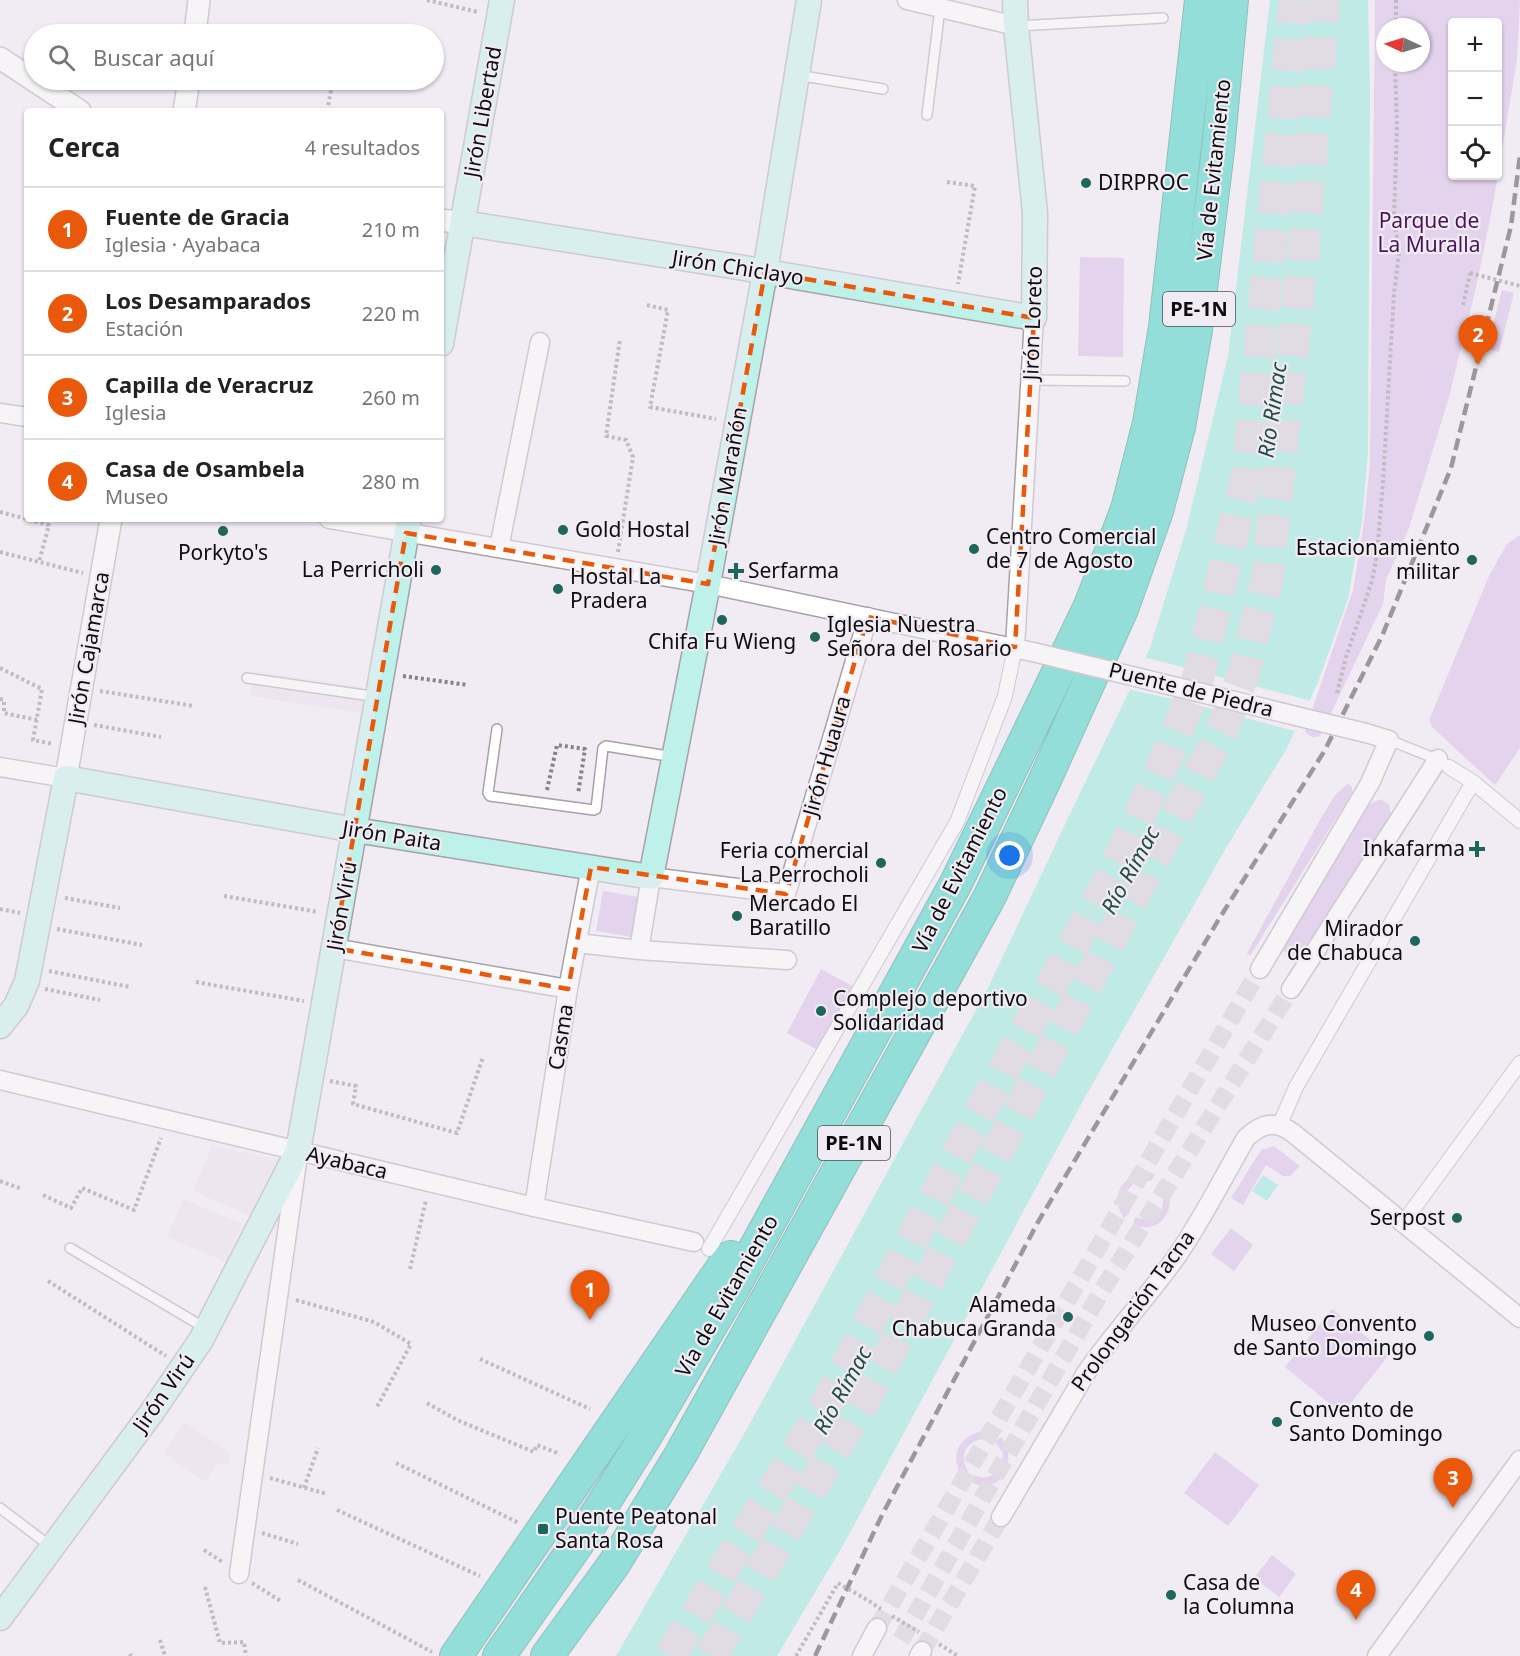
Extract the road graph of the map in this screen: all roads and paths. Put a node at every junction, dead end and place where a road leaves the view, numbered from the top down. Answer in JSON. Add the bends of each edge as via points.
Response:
{"nodes":[{"id":1,"x":200,"y":0,"type":"edge"},
{"id":2,"x":427,"y":0,"type":"edge"},
{"id":3,"x":810,"y":0,"type":"edge"},
{"id":4,"x":908,"y":0,"type":"edge"},
{"id":5,"x":1015,"y":0,"type":"edge"},
{"id":6,"x":1201,"y":0,"type":"edge"},
{"id":7,"x":1232,"y":0,"type":"edge"},
{"id":8,"x":1396,"y":0,"type":"edge"},
{"id":9,"x":940,"y":8,"type":"junction"},
{"id":10,"x":501,"y":9,"type":"edge"},
{"id":11,"x":1163,"y":18,"type":"dead end"},
{"id":12,"x":1396,"y":18,"type":"edge"},
{"id":13,"x":196,"y":24,"type":"edge"},
{"id":14,"x":1016,"y":26,"type":"junction"},
{"id":15,"x":0,"y":58,"type":"edge"},
{"id":16,"x":1395,"y":72,"type":"edge"},
{"id":17,"x":24,"y":74,"type":"edge"},
{"id":18,"x":797,"y":75,"type":"junction"},
{"id":19,"x":883,"y":89,"type":"dead end"},
{"id":20,"x":48,"y":90,"type":"edge"},
{"id":21,"x":187,"y":90,"type":"edge"},
{"id":22,"x":331,"y":90,"type":"edge"},
{"id":23,"x":75,"y":108,"type":"edge"},
{"id":24,"x":184,"y":108,"type":"edge"},
{"id":25,"x":328,"y":108,"type":"edge"},
{"id":26,"x":927,"y":115,"type":"dead end"},
{"id":27,"x":947,"y":182,"type":"dead end"},
{"id":28,"x":452,"y":221,"type":"edge"},
{"id":29,"x":765,"y":272,"type":"junction"},
{"id":30,"x":1520,"y":286,"type":"edge"},
{"id":31,"x":955,"y":304,"type":"junction"},
{"id":32,"x":647,"y":305,"type":"dead end"},
{"id":33,"x":1463,"y":305,"type":"dead end"},
{"id":34,"x":444,"y":310,"type":"edge"},
{"id":35,"x":1034,"y":318,"type":"junction"},
{"id":36,"x":620,"y":339,"type":"dead end"},
{"id":37,"x":540,"y":342,"type":"dead end"},
{"id":38,"x":1031,"y":380,"type":"junction"},
{"id":39,"x":1125,"y":381,"type":"dead end"},
{"id":40,"x":0,"y":413,"type":"edge"},
{"id":41,"x":24,"y":417,"type":"edge"},
{"id":42,"x":737,"y":423,"type":"junction"},
{"id":43,"x":0,"y":512,"type":"edge"},
{"id":44,"x":24,"y":518,"type":"edge"},
{"id":45,"x":38,"y":522,"type":"edge"},
{"id":46,"x":110,"y":522,"type":"edge"},
{"id":47,"x":363,"y":522,"type":"edge"},
{"id":48,"x":408,"y":526,"type":"edge"},
{"id":49,"x":499,"y":548,"type":"junction"},
{"id":50,"x":0,"y":552,"type":"edge"},
{"id":51,"x":39,"y":562,"type":"junction"},
{"id":52,"x":615,"y":568,"type":"junction"},
{"id":53,"x":101,"y":578,"type":"junction"},
{"id":54,"x":708,"y":584,"type":"junction"},
{"id":55,"x":868,"y":617,"type":"junction"},
{"id":56,"x":1015,"y":647,"type":"junction"},
{"id":57,"x":0,"y":668,"type":"edge"},
{"id":58,"x":382,"y":672,"type":"junction"},
{"id":59,"x":247,"y":678,"type":"dead end"},
{"id":60,"x":468,"y":685,"type":"dead end"},
{"id":61,"x":82,"y":688,"type":"junction"},
{"id":62,"x":1337,"y":693,"type":"dead end"},
{"id":63,"x":378,"y":697,"type":"junction"},
{"id":64,"x":0,"y":699,"type":"edge"},
{"id":65,"x":194,"y":706,"type":"dead end"},
{"id":66,"x":37,"y":720,"type":"junction"},
{"id":67,"x":76,"y":722,"type":"junction"},
{"id":68,"x":497,"y":729,"type":"dead end"},
{"id":69,"x":161,"y":737,"type":"dead end"},
{"id":70,"x":1389,"y":740,"type":"junction"},
{"id":71,"x":71,"y":748,"type":"junction"},
{"id":72,"x":674,"y":757,"type":"junction"},
{"id":73,"x":1443,"y":763,"type":"junction"},
{"id":74,"x":0,"y":767,"type":"edge"},
{"id":75,"x":66,"y":778,"type":"junction"},
{"id":76,"x":1473,"y":782,"type":"junction"},
{"id":77,"x":545,"y":802,"type":"junction"},
{"id":78,"x":575,"y":807,"type":"junction"},
{"id":79,"x":1520,"y":821,"type":"edge"},
{"id":80,"x":355,"y":830,"type":"junction"},
{"id":81,"x":591,"y":867,"type":"junction"},
{"id":82,"x":651,"y":877,"type":"junction"},
{"id":83,"x":44,"y":894,"type":"junction"},
{"id":84,"x":786,"y":894,"type":"joint"},
{"id":85,"x":224,"y":896,"type":"dead end"},
{"id":86,"x":120,"y":908,"type":"dead end"},
{"id":87,"x":340,"y":916,"type":"junction"},
{"id":88,"x":38,"y":925,"type":"junction"},
{"id":89,"x":576,"y":943,"type":"junction"},
{"id":90,"x":142,"y":945,"type":"dead end"},
{"id":91,"x":334,"y":948,"type":"junction"},
{"id":92,"x":639,"y":950,"type":"junction"},
{"id":93,"x":787,"y":960,"type":"dead end"},
{"id":94,"x":1260,"y":969,"type":"tunnel mouth"},
{"id":95,"x":28,"y":976,"type":"junction"},
{"id":96,"x":196,"y":982,"type":"dead end"},
{"id":97,"x":130,"y":987,"type":"dead end"},
{"id":98,"x":568,"y":989,"type":"junction"},
{"id":99,"x":1290,"y":989,"type":"tunnel mouth"},
{"id":100,"x":100,"y":1000,"type":"dead end"},
{"id":101,"x":324,"y":1004,"type":"junction"},
{"id":102,"x":2,"y":1019,"type":"edge"},
{"id":103,"x":483,"y":1058,"type":"dead end"},
{"id":104,"x":1520,"y":1064,"type":"edge"},
{"id":105,"x":311,"y":1078,"type":"junction"},
{"id":106,"x":0,"y":1080,"type":"edge"},
{"id":107,"x":168,"y":1120,"type":"junction"},
{"id":108,"x":1280,"y":1124,"type":"junction"},
{"id":109,"x":298,"y":1151,"type":"junction"},
{"id":110,"x":0,"y":1181,"type":"edge"},
{"id":111,"x":430,"y":1182,"type":"junction"},
{"id":112,"x":22,"y":1189,"type":"dead end"},
{"id":113,"x":43,"y":1195,"type":"dead end"},
{"id":114,"x":780,"y":1202,"type":"junction"},
{"id":115,"x":534,"y":1207,"type":"junction"},
{"id":116,"x":1403,"y":1223,"type":"junction"},
{"id":117,"x":701,"y":1245,"type":"joint"},
{"id":118,"x":70,"y":1248,"type":"dead end"},
{"id":119,"x":410,"y":1269,"type":"dead end"},
{"id":120,"x":48,"y":1281,"type":"dead end"},
{"id":121,"x":278,"y":1295,"type":"junction"},
{"id":122,"x":1520,"y":1318,"type":"edge"},
{"id":123,"x":207,"y":1329,"type":"junction"},
{"id":124,"x":480,"y":1359,"type":"dead end"},
{"id":125,"x":182,"y":1367,"type":"junction"},
{"id":126,"x":427,"y":1403,"type":"dead end"},
{"id":127,"x":377,"y":1407,"type":"dead end"},
{"id":128,"x":590,"y":1409,"type":"dead end"},
{"id":129,"x":318,"y":1448,"type":"dead end"},
{"id":130,"x":560,"y":1454,"type":"dead end"},
{"id":131,"x":1520,"y":1460,"type":"edge"},
{"id":132,"x":396,"y":1463,"type":"dead end"},
{"id":133,"x":254,"y":1474,"type":"junction"},
{"id":134,"x":304,"y":1488,"type":"junction"},
{"id":135,"x":327,"y":1494,"type":"dead end"},
{"id":136,"x":0,"y":1508,"type":"edge"},
{"id":137,"x":337,"y":1510,"type":"dead end"},
{"id":138,"x":1001,"y":1517,"type":"tunnel mouth"},
{"id":139,"x":520,"y":1523,"type":"dead end"},
{"id":140,"x":246,"y":1528,"type":"junction"},
{"id":141,"x":298,"y":1544,"type":"dead end"},
{"id":142,"x":52,"y":1547,"type":"junction"},
{"id":143,"x":239,"y":1574,"type":"dead end"},
{"id":144,"x":487,"y":1580,"type":"dead end"},
{"id":145,"x":298,"y":1581,"type":"dead end"},
{"id":146,"x":205,"y":1587,"type":"dead end"},
{"id":147,"x":869,"y":1601,"type":"dead end"},
{"id":148,"x":0,"y":1618,"type":"edge"},
{"id":149,"x":877,"y":1628,"type":"tunnel mouth"},
{"id":150,"x":160,"y":1640,"type":"dead end"},
{"id":151,"x":444,"y":1654,"type":"edge"},
{"id":152,"x":165,"y":1656,"type":"edge"},
{"id":153,"x":246,"y":1656,"type":"edge"},
{"id":154,"x":499,"y":1656,"type":"edge"},
{"id":155,"x":546,"y":1656,"type":"edge"},
{"id":156,"x":796,"y":1656,"type":"edge"},
{"id":157,"x":862,"y":1656,"type":"edge"},
{"id":158,"x":1377,"y":1656,"type":"edge"}],
"edges":[{"from":1,"to":13,"type":"street"},
{"from":2,"to":10,"type":"path"},
{"from":3,"to":18,"type":"main road","name":"Jirón Marañón"},
{"from":4,"to":9,"type":"street"},
{"from":5,"to":14,"type":"main road","name":"Jirón Loreto"},
{"from":6,"to":114,"type":"highway","name":"Vía de Evitamiento","number":"PE-1N","via":[[1164,327],[1149,423],[1127,509],[1090,606],[956,883]]},
{"from":7,"to":155,"type":"highway","name":"Vía de Evitamiento","number":"PE-1N","via":[[1196,330],[1181,416],[1157,511],[1122,609],[989,898],[681,1454],[614,1564]]},
{"from":8,"to":12,"type":"path"},
{"from":9,"to":14,"type":"street"},
{"from":9,"to":26,"type":"lane"},
{"from":10,"to":28,"type":"main road","name":"Jirón Libertad"},
{"from":11,"to":14,"type":"lane"},
{"from":14,"to":35,"type":"main road","name":"Jirón Loreto","via":[[1035,213]]},
{"from":15,"to":17,"type":"street"},
{"from":16,"to":62,"type":"path","via":[[1394,218],[1399,254],[1377,554]]},
{"from":18,"to":19,"type":"lane"},
{"from":18,"to":29,"type":"main road","name":"Jirón Marañón"},
{"from":20,"to":23,"type":"street"},
{"from":21,"to":24,"type":"street"},
{"from":22,"to":25,"type":"path"},
{"from":27,"to":31,"type":"path","via":[[975,186]]},
{"from":28,"to":29,"type":"main road","name":"Jirón Chiclayo"},
{"from":28,"to":34,"type":"main road"},
{"from":29,"to":31,"type":"main road","name":"Jirón Chiclayo"},
{"from":29,"to":42,"type":"main road","name":"Jirón Marañón"},
{"from":30,"to":33,"type":"path","bridge":true,"via":[[1470,273]]},
{"from":31,"to":35,"type":"main road","name":"Jirón Chiclayo"},
{"from":32,"to":42,"type":"path","via":[[668,310],[650,407]]},
{"from":35,"to":38,"type":"street","name":"Jirón Loreto"},
{"from":36,"to":52,"type":"path","via":[[606,436],[626,440],[633,457]]},
{"from":37,"to":49,"type":"street"},
{"from":38,"to":39,"type":"lane"},
{"from":38,"to":56,"type":"street","name":"Jirón Loreto"},
{"from":40,"to":41,"type":"street"},
{"from":42,"to":54,"type":"main road","name":"Jirón Marañón"},
{"from":43,"to":44,"type":"path"},
{"from":45,"to":51,"type":"path","via":[[49,525]]},
{"from":46,"to":53,"type":"street","name":"Jirón Cajamarca"},
{"from":47,"to":48,"type":"street","name":"Puente de Piedra"},
{"from":48,"to":49,"type":"street","name":"Puente de Piedra"},
{"from":48,"to":58,"type":"main road","name":"Jirón Virú"},
{"from":49,"to":52,"type":"street","name":"Puente de Piedra"},
{"from":50,"to":51,"type":"path"},
{"from":51,"to":53,"type":"path"},
{"from":52,"to":54,"type":"street","name":"Puente de Piedra"},
{"from":53,"to":61,"type":"street","name":"Jirón Cajamarca"},
{"from":54,"to":55,"type":"street","name":"Puente de Piedra"},
{"from":54,"to":72,"type":"main road","name":"Jirón Marañón"},
{"from":55,"to":56,"type":"street","name":"Puente de Piedra"},
{"from":55,"to":84,"type":"street","name":"Jirón Huaura"},
{"from":56,"to":70,"type":"street","name":"Puente de Piedra","bridge":true},
{"from":56,"to":117,"type":"street","via":[[1005,696],[957,822]]},
{"from":57,"to":66,"type":"path","via":[[42,689]]},
{"from":58,"to":60,"type":"path"},
{"from":58,"to":63,"type":"main road","name":"Jirón Virú"},
{"from":59,"to":63,"type":"lane"},
{"from":61,"to":65,"type":"path"},
{"from":61,"to":67,"type":"street","name":"Jirón Cajamarca"},
{"from":63,"to":80,"type":"main road","name":"Jirón Virú"},
{"from":64,"to":66,"type":"path","via":[[4,700],[4,713]]},
{"from":66,"to":71,"type":"path","via":[[33,740]]},
{"from":67,"to":69,"type":"path"},
{"from":67,"to":71,"type":"street","name":"Jirón Cajamarca"},
{"from":68,"to":77,"type":"lane","via":[[488,793]]},
{"from":70,"to":73,"type":"lane"},
{"from":70,"to":94,"type":"street","via":[[1370,783]]},
{"from":71,"to":75,"type":"street","name":"Jirón Cajamarca"},
{"from":72,"to":78,"type":"lane","via":[[606,746],[596,808]]},
{"from":72,"to":82,"type":"main road","name":"Jirón Marañón"},
{"from":73,"to":76,"type":"street"},
{"from":73,"to":99,"type":"street"},
{"from":74,"to":75,"type":"street","name":"Jirón Paita"},
{"from":75,"to":80,"type":"main road","name":"Jirón Paita"},
{"from":75,"to":83,"type":"main road"},
{"from":76,"to":79,"type":"street"},
{"from":76,"to":108,"type":"street","via":[[1296,1087]]},
{"from":77,"to":78,"type":"lane"},
{"from":77,"to":78,"type":"path","via":[[556,745],[585,749]]},
{"from":80,"to":81,"type":"main road","name":"Jirón Paita"},
{"from":80,"to":87,"type":"main road","name":"Jirón Virú"},
{"from":81,"to":82,"type":"main road","name":"Jirón Paita"},
{"from":81,"to":89,"type":"street","name":"Casma"},
{"from":82,"to":84,"type":"street","name":"Jirón Paita"},
{"from":82,"to":92,"type":"street","name":"Jirón Marañón"},
{"from":83,"to":86,"type":"path"},
{"from":83,"to":88,"type":"main road"},
{"from":85,"to":87,"type":"path"},
{"from":87,"to":91,"type":"main road","name":"Jirón Virú"},
{"from":88,"to":90,"type":"path"},
{"from":88,"to":95,"type":"main road"},
{"from":89,"to":92,"type":"street"},
{"from":89,"to":98,"type":"street","name":"Casma"},
{"from":91,"to":98,"type":"street"},
{"from":91,"to":101,"type":"main road","name":"Jirón Virú"},
{"from":92,"to":93,"type":"street"},
{"from":95,"to":97,"type":"path"},
{"from":95,"to":100,"type":"path"},
{"from":95,"to":102,"type":"main road","via":[[16,1006]]},
{"from":96,"to":101,"type":"path"},
{"from":98,"to":115,"type":"street","name":"Casma"},
{"from":101,"to":105,"type":"main road","name":"Jirón Virú"},
{"from":103,"to":105,"type":"path","via":[[457,1133],[353,1104],[356,1086]]},
{"from":104,"to":116,"type":"street"},
{"from":105,"to":109,"type":"main road","name":"Jirón Virú"},
{"from":106,"to":107,"type":"street","name":"Ayabaca"},
{"from":107,"to":109,"type":"street","name":"Ayabaca"},
{"from":107,"to":113,"type":"path","via":[[134,1210],[82,1188],[71,1208]]},
{"from":108,"to":116,"type":"street"},
{"from":108,"to":138,"type":"street","name":"Prolongación Tacna","via":[[1259,1128],[1246,1138],[1180,1251],[1086,1372]]},
{"from":109,"to":111,"type":"street","name":"Ayabaca"},
{"from":109,"to":121,"type":"street","name":"Jirón Virú"},
{"from":109,"to":123,"type":"main road","name":"Jirón Virú"},
{"from":110,"to":112,"type":"path"},
{"from":111,"to":115,"type":"street","name":"Ayabaca"},
{"from":111,"to":119,"type":"path"},
{"from":114,"to":151,"type":"highway","via":[[722,1268]]},
{"from":114,"to":154,"type":"highway","name":"Vía de Evitamiento","number":"PE-1N","via":[[636,1452]]},
{"from":115,"to":117,"type":"street","name":"Ayabaca"},
{"from":116,"to":122,"type":"street"},
{"from":118,"to":123,"type":"lane"},
{"from":120,"to":125,"type":"path"},
{"from":121,"to":127,"type":"path","via":[[374,1322],[411,1344]]},
{"from":121,"to":133,"type":"street","name":"Jirón Virú"},
{"from":123,"to":125,"type":"main road","name":"Jirón Virú"},
{"from":124,"to":128,"type":"path"},
{"from":125,"to":142,"type":"main road","name":"Jirón Virú"},
{"from":126,"to":130,"type":"path","via":[[534,1452],[537,1445]]},
{"from":129,"to":134,"type":"path"},
{"from":131,"to":158,"type":"street"},
{"from":132,"to":139,"type":"path"},
{"from":133,"to":134,"type":"path"},
{"from":133,"to":140,"type":"street","name":"Jirón Virú"},
{"from":134,"to":135,"type":"path"},
{"from":136,"to":142,"type":"lane"},
{"from":137,"to":144,"type":"path"},
{"from":140,"to":141,"type":"path"},
{"from":140,"to":143,"type":"street","name":"Jirón Virú"},
{"from":142,"to":148,"type":"main road","name":"Jirón Virú"},
{"from":145,"to":151,"type":"path"},
{"from":146,"to":153,"type":"path","via":[[220,1643],[244,1642]]},
{"from":147,"to":156,"type":"path","bridge":true,"via":[[838,1583]]},
{"from":149,"to":157,"type":"street"},
{"from":150,"to":152,"type":"path"}]}
